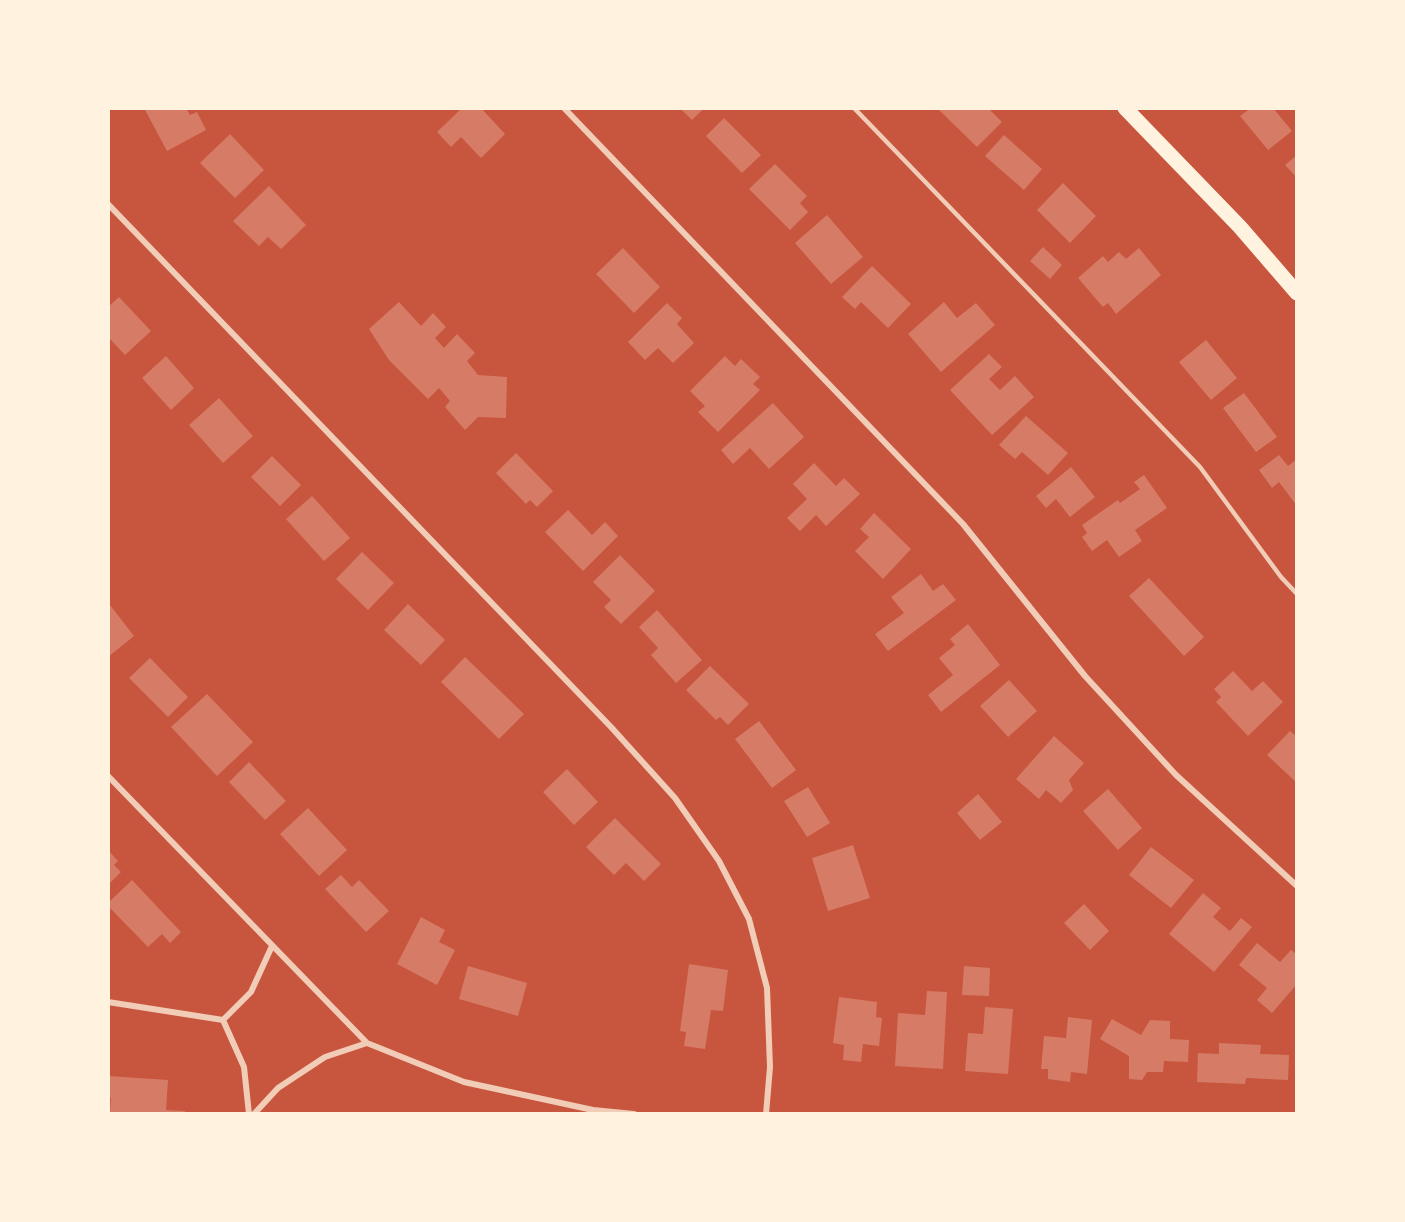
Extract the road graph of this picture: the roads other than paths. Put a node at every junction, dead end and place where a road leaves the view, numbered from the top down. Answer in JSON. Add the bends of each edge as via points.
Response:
{"nodes":[{"id":1,"x":564,"y":108,"type":"edge"},
{"id":2,"x":854,"y":108,"type":"edge"},
{"id":3,"x":1125,"y":108,"type":"edge"},
{"id":4,"x":108,"y":204,"type":"edge"},
{"id":5,"x":1297,"y":292,"type":"edge"},
{"id":6,"x":1297,"y":594,"type":"edge"},
{"id":7,"x":108,"y":776,"type":"edge"},
{"id":8,"x":1297,"y":886,"type":"edge"},
{"id":9,"x":272,"y":946,"type":"junction"},
{"id":10,"x":108,"y":1002,"type":"edge"},
{"id":11,"x":223,"y":1020,"type":"junction"},
{"id":12,"x":367,"y":1043,"type":"junction"},
{"id":13,"x":249,"y":1114,"type":"edge"},
{"id":14,"x":254,"y":1114,"type":"edge"},
{"id":15,"x":634,"y":1114,"type":"edge"},
{"id":16,"x":766,"y":1114,"type":"edge"}],
"edges":[{"from":1,"to":8,"type":"street","via":[[963,524],[1085,676],[1176,775]]},
{"from":2,"to":6,"type":"lane","via":[[1200,467]]},
{"from":3,"to":5,"type":"main road"},
{"from":4,"to":16,"type":"street","via":[[675,798],[720,861],[749,919],[767,988],[770,1066]]},
{"from":7,"to":9,"type":"street"},
{"from":9,"to":11,"type":"street","via":[[251,992]]},
{"from":9,"to":12,"type":"street"},
{"from":10,"to":11,"type":"street"},
{"from":11,"to":13,"type":"street","via":[[244,1067]]},
{"from":12,"to":14,"type":"street","via":[[325,1057],[278,1088]]},
{"from":12,"to":15,"type":"street","via":[[465,1082],[593,1110]]}]}
